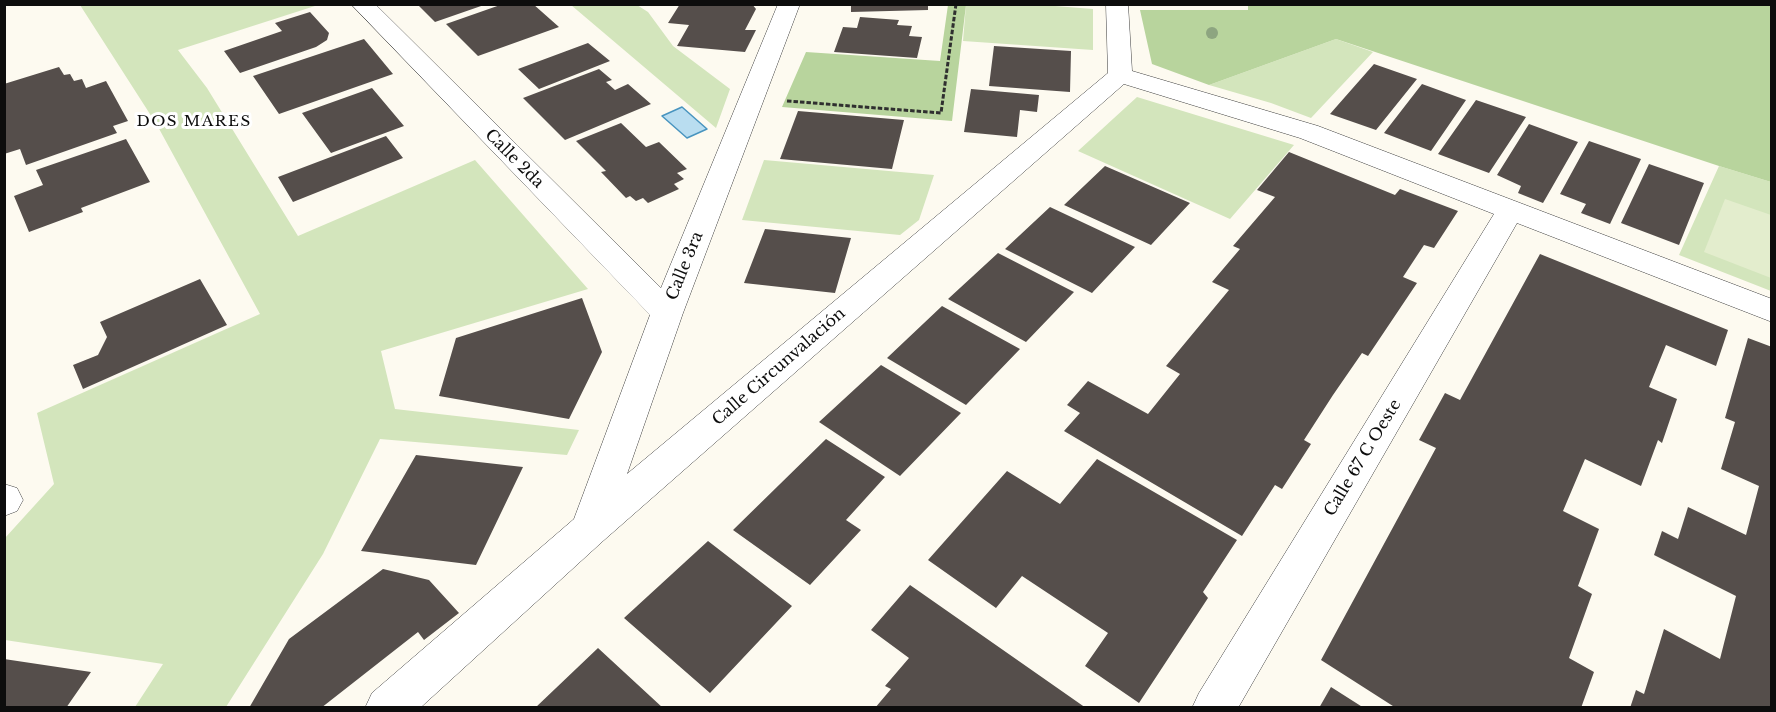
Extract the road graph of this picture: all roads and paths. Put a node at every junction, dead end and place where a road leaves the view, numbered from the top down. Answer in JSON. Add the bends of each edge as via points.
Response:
{"nodes":[{"id":1,"x":362,"y":4,"type":"edge"},
{"id":2,"x":789,"y":4,"type":"edge"},
{"id":3,"x":956,"y":4,"type":"edge"},
{"id":4,"x":1117,"y":4,"type":"edge"},
{"id":5,"x":1120,"y":75,"type":"junction"},
{"id":6,"x":779,"y":100,"type":"dead end"},
{"id":7,"x":1511,"y":209,"type":"junction"},
{"id":8,"x":1772,"y":311,"type":"edge"},
{"id":9,"x":667,"y":312,"type":"junction"},
{"id":10,"x":588,"y":530,"type":"junction"},
{"id":11,"x":387,"y":708,"type":"edge"},
{"id":12,"x":1214,"y":708,"type":"edge"}],
"edges":[{"from":1,"to":9,"type":"street","name":"Calle 2da"},
{"from":2,"to":9,"type":"street","name":"Calle 3ra"},
{"from":3,"to":6,"type":"path","via":[[941,113]]},
{"from":4,"to":5,"type":"street"},
{"from":5,"to":7,"type":"street","via":[[1309,132]]},
{"from":5,"to":10,"type":"street","name":"Calle Circunvalación"},
{"from":7,"to":8,"type":"street"},
{"from":7,"to":12,"type":"street","name":"Calle 67 C Oeste"},
{"from":9,"to":10,"type":"street","name":"Calle 3ra"},
{"from":10,"to":11,"type":"street","name":"Calle Circunvalación"}]}
